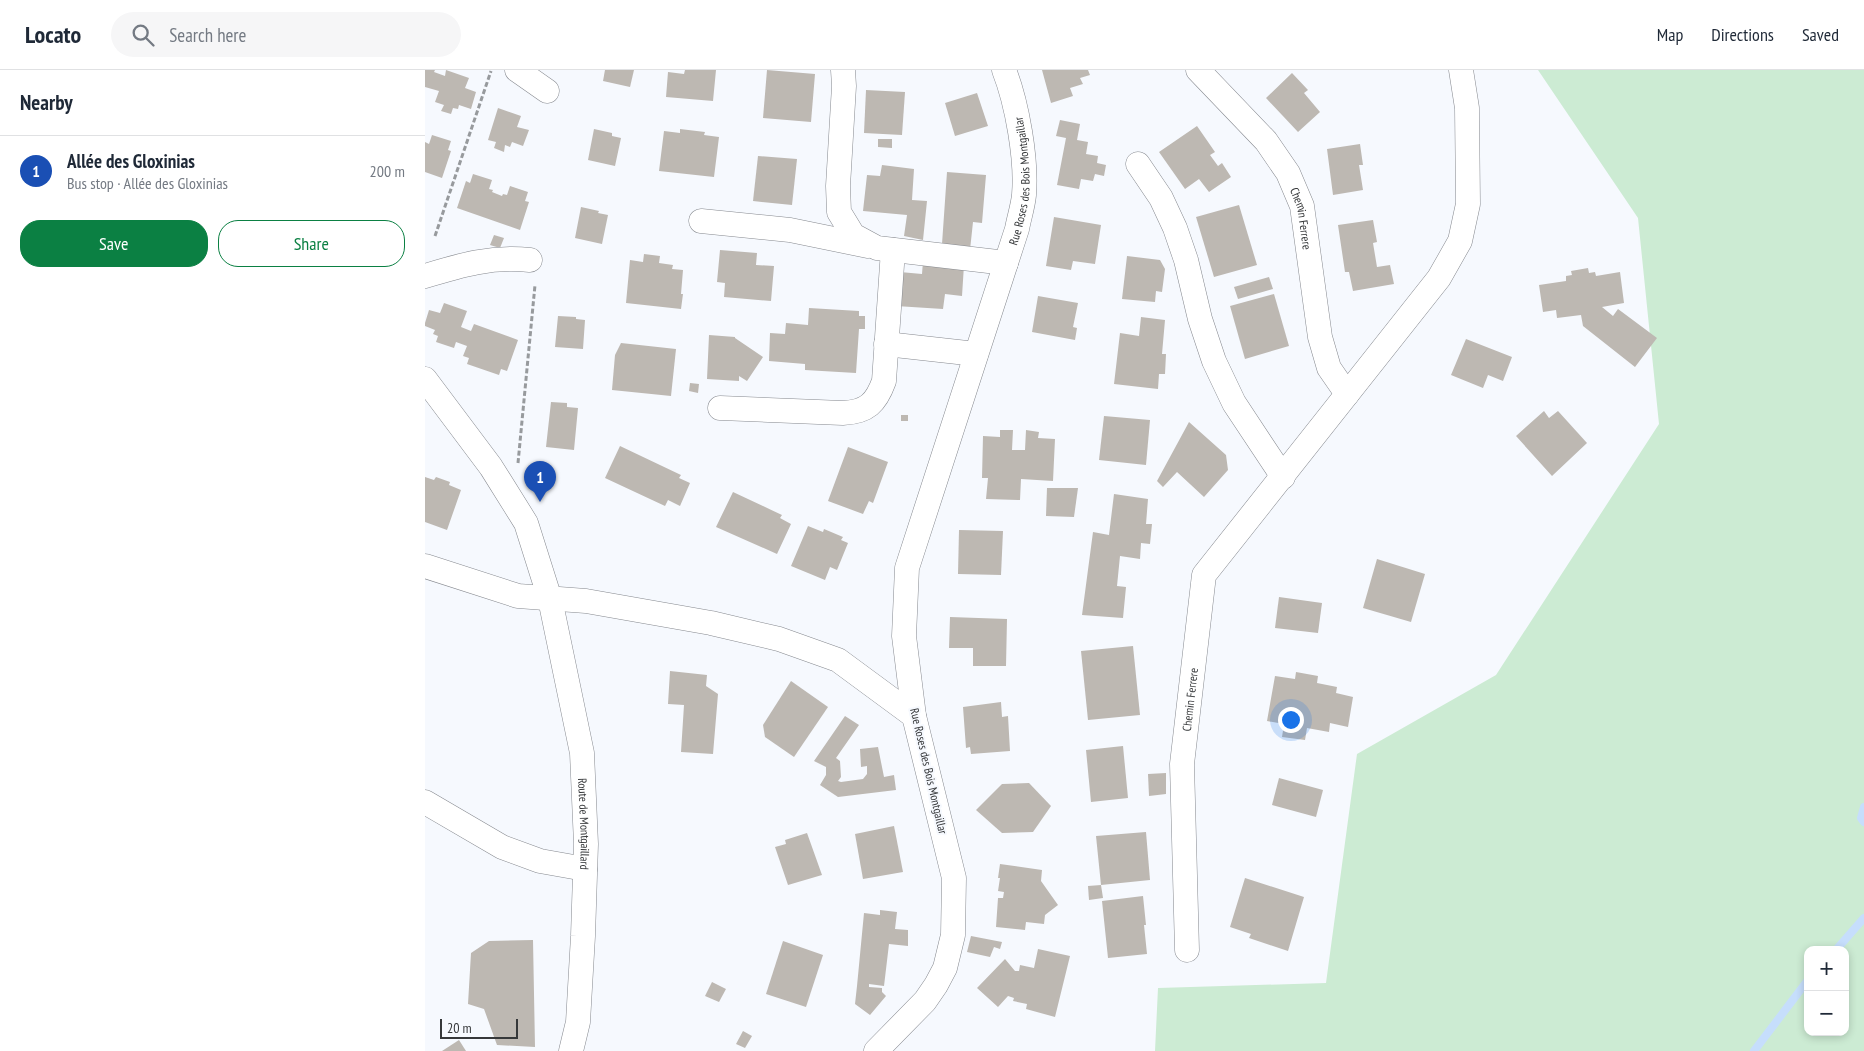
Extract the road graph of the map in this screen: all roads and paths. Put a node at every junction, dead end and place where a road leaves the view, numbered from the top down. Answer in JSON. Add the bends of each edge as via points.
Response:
{"nodes":[{"id":1,"x":491,"y":70,"type":"edge"},
{"id":2,"x":517,"y":70,"type":"edge"},
{"id":3,"x":843,"y":70,"type":"edge"},
{"id":4,"x":1004,"y":70,"type":"edge"},
{"id":5,"x":1198,"y":70,"type":"edge"},
{"id":6,"x":1461,"y":70,"type":"edge"},
{"id":7,"x":547,"y":91,"type":"dead end"},
{"id":8,"x":1138,"y":164,"type":"dead end"},
{"id":9,"x":701,"y":221,"type":"dead end"},
{"id":10,"x":435,"y":236,"type":"dead end"},
{"id":11,"x":885,"y":249,"type":"junction"},
{"id":12,"x":530,"y":260,"type":"joint"},
{"id":13,"x":1006,"y":263,"type":"junction"},
{"id":14,"x":425,"y":276,"type":"edge"},
{"id":15,"x":886,"y":344,"type":"junction"},
{"id":16,"x":976,"y":354,"type":"junction"},
{"id":17,"x":425,"y":379,"type":"edge"},
{"id":18,"x":1347,"y":394,"type":"junction"},
{"id":19,"x":719,"y":408,"type":"dead end"},
{"id":20,"x":517,"y":471,"type":"dead end"},
{"id":21,"x":1283,"y":477,"type":"junction"},
{"id":22,"x":425,"y":566,"type":"edge"},
{"id":23,"x":550,"y":599,"type":"junction"},
{"id":24,"x":915,"y":716,"type":"junction"},
{"id":25,"x":425,"y":802,"type":"edge"},
{"id":26,"x":585,"y":869,"type":"junction"},
{"id":27,"x":1187,"y":950,"type":"dead end"},
{"id":28,"x":571,"y":1051,"type":"edge"},
{"id":29,"x":877,"y":1051,"type":"edge"}],
"edges":[{"from":1,"to":10,"type":"path"},
{"from":2,"to":7,"type":"street"},
{"from":3,"to":11,"type":"street","name":"Rue Roses des Bois Montgaillar","via":[[839,212],[853,235]]},
{"from":4,"to":13,"type":"street","name":"Rue Roses des Bois Montgaillar","via":[[1012,89],[1023,158],[1024,195]]},
{"from":5,"to":18,"type":"street","name":"Chemin Ferrere","via":[[1266,142],[1287,173],[1302,206],[1322,344],[1329,368]]},
{"from":6,"to":18,"type":"street","name":"Chemin Ferrere","via":[[1467,108],[1468,204],[1460,241],[1439,278]]},
{"from":8,"to":21,"type":"street","via":[[1161,198],[1175,228],[1214,361],[1235,403]]},
{"from":9,"to":11,"type":"street","name":"Rue Roses des Bois Montgaillar","via":[[790,230]]},
{"from":11,"to":13,"type":"street","name":"Rue Roses des Bois Montgaillar"},
{"from":11,"to":15,"type":"street"},
{"from":12,"to":14,"type":"street","via":[[487,260]]},
{"from":12,"to":20,"type":"path","via":[[535,277]]},
{"from":13,"to":16,"type":"street","name":"Rue Roses des Bois Montgaillar"},
{"from":15,"to":16,"type":"street"},
{"from":15,"to":19,"type":"street","via":[[879,395],[858,413]]},
{"from":16,"to":24,"type":"street","name":"Rue Roses des Bois Montgaillar","via":[[907,568],[904,636]]},
{"from":17,"to":23,"type":"street","name":"Route de Montgaillard","via":[[491,467],[526,523]]},
{"from":18,"to":21,"type":"street","name":"Chemin Ferrere"},
{"from":21,"to":27,"type":"street","name":"Chemin Ferrere","via":[[1203,575],[1182,764]]},
{"from":22,"to":23,"type":"street","via":[[518,596]]},
{"from":23,"to":24,"type":"street","via":[[586,600],[779,639],[838,660]]},
{"from":23,"to":26,"type":"street","name":"Route de Montgaillard","via":[[582,753]]},
{"from":24,"to":29,"type":"street","name":"Rue Roses des Bois Montgaillar","via":[[954,878],[953,935],[945,968],[925,1001]]},
{"from":25,"to":26,"type":"street","via":[[502,847],[540,861]]},
{"from":26,"to":28,"type":"street","name":"Route de Montgaillard","via":[[578,1022]]}]}
